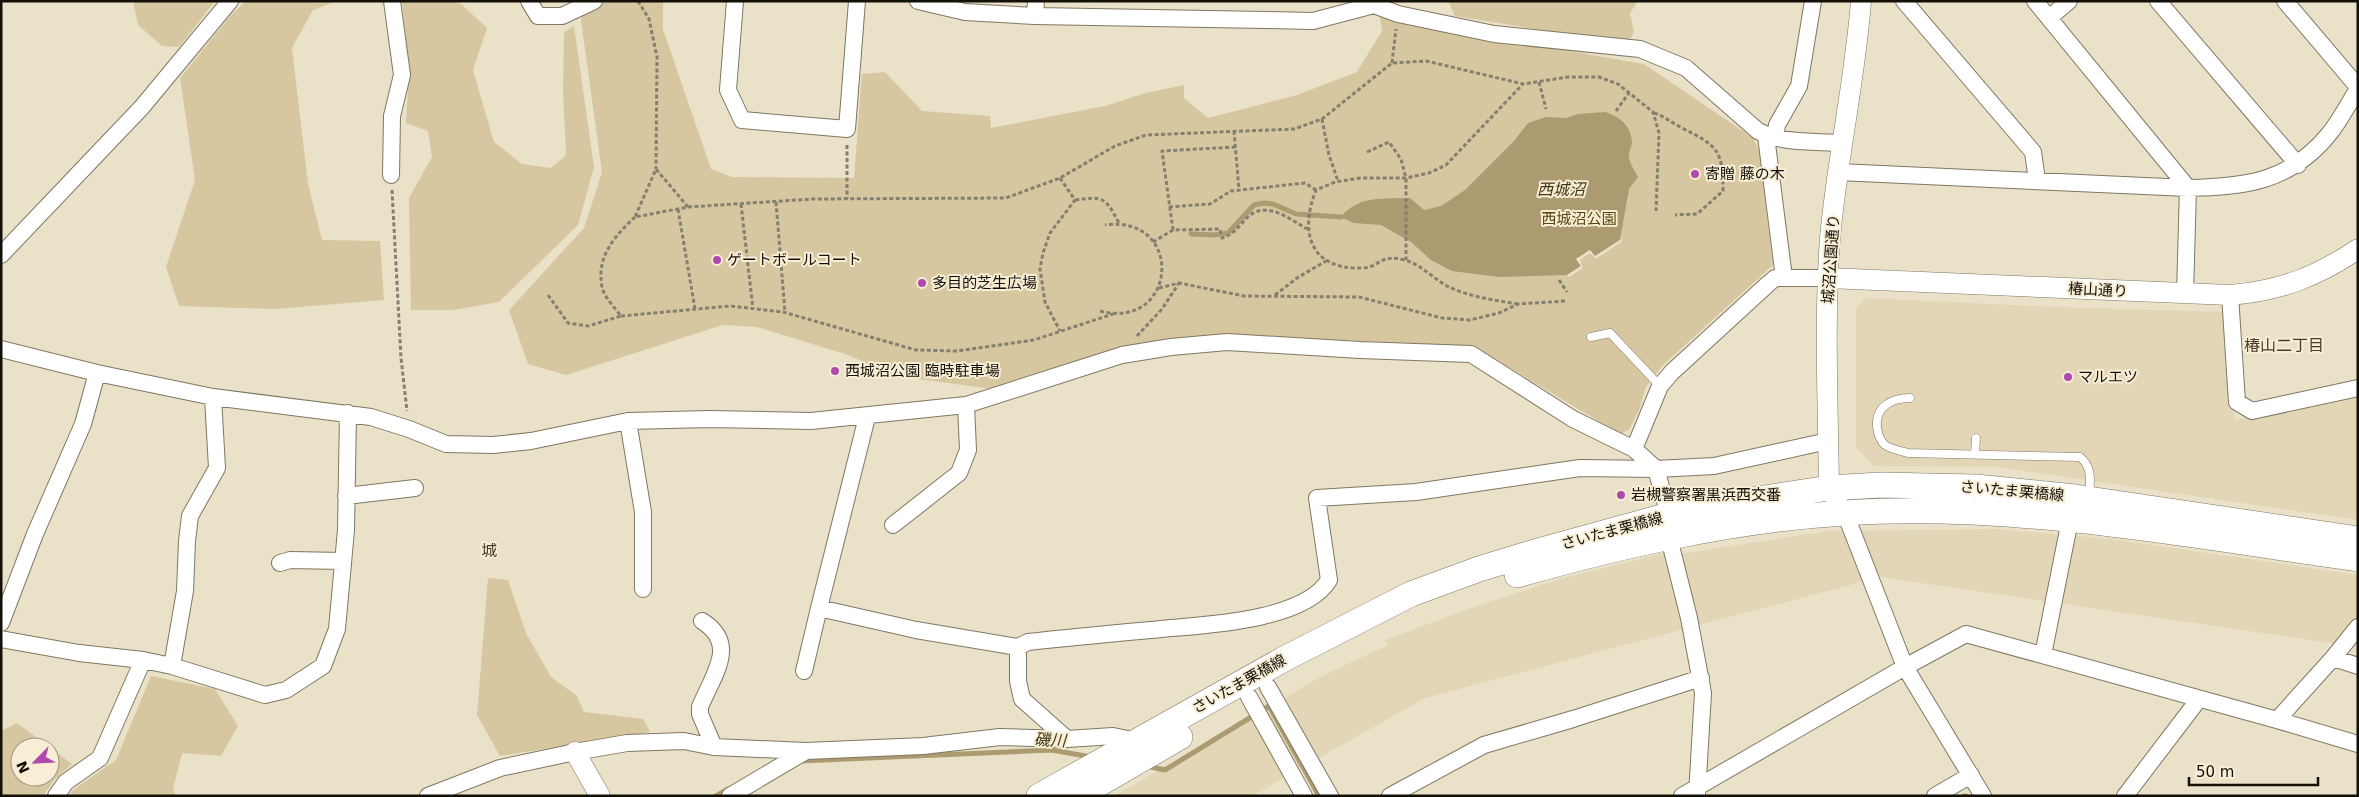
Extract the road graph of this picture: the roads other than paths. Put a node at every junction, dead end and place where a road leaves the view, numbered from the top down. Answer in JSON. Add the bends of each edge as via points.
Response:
{"nodes":[{"id":1,"x":230,"y":1,"type":"edge"},
{"id":2,"x":392,"y":1,"type":"edge"},
{"id":3,"x":529,"y":1,"type":"edge"},
{"id":4,"x":594,"y":1,"type":"edge"},
{"id":5,"x":735,"y":1,"type":"edge"},
{"id":6,"x":857,"y":1,"type":"edge"},
{"id":7,"x":918,"y":1,"type":"edge"},
{"id":8,"x":1813,"y":1,"type":"edge"},
{"id":9,"x":1861,"y":1,"type":"edge"},
{"id":10,"x":1904,"y":1,"type":"edge"},
{"id":11,"x":2035,"y":1,"type":"edge"},
{"id":12,"x":2068,"y":1,"type":"edge"},
{"id":13,"x":2158,"y":1,"type":"edge"},
{"id":14,"x":2285,"y":1,"type":"edge"},
{"id":15,"x":1374,"y":3,"type":"edge"},
{"id":16,"x":1035,"y":9,"type":"edge"},
{"id":17,"x":2049,"y":18,"type":"junction"},
{"id":18,"x":2358,"y":88,"type":"edge"},
{"id":19,"x":1771,"y":137,"type":"junction"},
{"id":20,"x":1842,"y":142,"type":"junction"},
{"id":21,"x":2298,"y":165,"type":"junction"},
{"id":22,"x":1838,"y":172,"type":"junction"},
{"id":23,"x":391,"y":175,"type":"road end"},
{"id":24,"x":2037,"y":180,"type":"junction"},
{"id":25,"x":2188,"y":188,"type":"junction"},
{"id":26,"x":2358,"y":249,"type":"edge"},
{"id":27,"x":1,"y":255,"type":"edge"},
{"id":28,"x":1784,"y":278,"type":"junction"},
{"id":29,"x":1828,"y":278,"type":"junction"},
{"id":30,"x":2185,"y":294,"type":"junction"},
{"id":31,"x":2230,"y":295,"type":"junction"},
{"id":32,"x":1591,"y":337,"type":"dead end"},
{"id":33,"x":1,"y":349,"type":"edge"},
{"id":34,"x":97,"y":373,"type":"junction"},
{"id":35,"x":1660,"y":386,"type":"junction"},
{"id":36,"x":2358,"y":388,"type":"edge"},
{"id":37,"x":213,"y":398,"type":"junction"},
{"id":38,"x":1910,"y":398,"type":"dead end"},
{"id":39,"x":966,"y":405,"type":"junction"},
{"id":40,"x":348,"y":413,"type":"junction"},
{"id":41,"x":867,"y":417,"type":"junction"},
{"id":42,"x":628,"y":421,"type":"junction"},
{"id":43,"x":1976,"y":438,"type":"dead end"},
{"id":44,"x":1828,"y":441,"type":"junction"},
{"id":45,"x":1634,"y":449,"type":"junction"},
{"id":46,"x":1975,"y":454,"type":"junction"},
{"id":47,"x":1656,"y":468,"type":"junction"},
{"id":48,"x":415,"y":488,"type":"dead end"},
{"id":49,"x":1829,"y":488,"type":"junction"},
{"id":50,"x":346,"y":496,"type":"junction"},
{"id":51,"x":2089,"y":499,"type":"junction"},
{"id":52,"x":1845,"y":513,"type":"junction"},
{"id":53,"x":2070,"y":520,"type":"junction"},
{"id":54,"x":893,"y":525,"type":"dead end"},
{"id":55,"x":1669,"y":527,"type":"junction"},
{"id":56,"x":2358,"y":539,"type":"edge"},
{"id":57,"x":2358,"y":559,"type":"edge"},
{"id":58,"x":344,"y":561,"type":"junction"},
{"id":59,"x":280,"y":563,"type":"dead end"},
{"id":60,"x":644,"y":589,"type":"dead end"},
{"id":61,"x":819,"y":608,"type":"junction"},
{"id":62,"x":702,"y":621,"type":"dead end"},
{"id":63,"x":1,"y":623,"type":"edge"},
{"id":64,"x":2358,"y":627,"type":"edge"},
{"id":65,"x":1,"y":639,"type":"edge"},
{"id":66,"x":1018,"y":647,"type":"junction"},
{"id":67,"x":2043,"y":655,"type":"junction"},
{"id":68,"x":2333,"y":658,"type":"junction"},
{"id":69,"x":143,"y":660,"type":"junction"},
{"id":70,"x":172,"y":666,"type":"junction"},
{"id":71,"x":2358,"y":666,"type":"edge"},
{"id":72,"x":1905,"y":667,"type":"junction"},
{"id":73,"x":804,"y":671,"type":"dead end"},
{"id":74,"x":1700,"y":678,"type":"junction"},
{"id":75,"x":1259,"y":692,"type":"junction"},
{"id":76,"x":2200,"y":699,"type":"junction"},
{"id":77,"x":2277,"y":720,"type":"junction"},
{"id":78,"x":1067,"y":740,"type":"junction"},
{"id":79,"x":1137,"y":741,"type":"junction"},
{"id":80,"x":2358,"y":744,"type":"edge"},
{"id":81,"x":714,"y":747,"type":"junction"},
{"id":82,"x":806,"y":751,"type":"junction"},
{"id":83,"x":575,"y":752,"type":"junction"},
{"id":84,"x":1971,"y":775,"type":"junction"},
{"id":85,"x":1698,"y":791,"type":"edge"},
{"id":86,"x":447,"y":792,"type":"edge"},
{"id":87,"x":56,"y":796,"type":"edge"},
{"id":88,"x":428,"y":796,"type":"edge"},
{"id":89,"x":600,"y":796,"type":"edge"},
{"id":90,"x":730,"y":796,"type":"edge"},
{"id":91,"x":1039,"y":796,"type":"edge"},
{"id":92,"x":1078,"y":796,"type":"edge"},
{"id":93,"x":1304,"y":796,"type":"edge"},
{"id":94,"x":1330,"y":796,"type":"edge"},
{"id":95,"x":1390,"y":796,"type":"edge"},
{"id":96,"x":1682,"y":796,"type":"edge"},
{"id":97,"x":1935,"y":796,"type":"edge"},
{"id":98,"x":1984,"y":796,"type":"edge"},
{"id":99,"x":2125,"y":796,"type":"edge"}],
"edges":[{"from":1,"to":27,"type":"street","via":[[142,107]]},
{"from":2,"to":23,"type":"street","via":[[402,75],[392,116]]},
{"from":3,"to":4,"type":"street","via":[[538,16],[562,16]]},
{"from":5,"to":6,"type":"street","via":[[728,90],[742,120],[847,129]]},
{"from":7,"to":16,"type":"street","via":[[964,12]]},
{"from":8,"to":19,"type":"street","via":[[1800,86]]},
{"from":9,"to":20,"type":"street","name":"城沼公園通り"},
{"from":10,"to":24,"type":"street","via":[[2033,152]]},
{"from":11,"to":17,"type":"street"},
{"from":12,"to":17,"type":"street"},
{"from":13,"to":21,"type":"street"},
{"from":14,"to":18,"type":"street"},
{"from":15,"to":16,"type":"street","via":[[1313,21]]},
{"from":15,"to":19,"type":"street","via":[[1398,14],[1494,34],[1640,49],[1686,68],[1758,131]]},
{"from":17,"to":25,"type":"street"},
{"from":18,"to":21,"type":"street","via":[[2329,134]]},
{"from":19,"to":20,"type":"street"},
{"from":19,"to":28,"type":"street"},
{"from":20,"to":22,"type":"street","name":"城沼公園通り"},
{"from":21,"to":25,"type":"street","via":[[2265,181],[2230,187]]},
{"from":22,"to":24,"type":"street"},
{"from":22,"to":29,"type":"street","name":"城沼公園通り"},
{"from":24,"to":25,"type":"street"},
{"from":25,"to":30,"type":"street"},
{"from":26,"to":31,"type":"street","name":"椿山通り","via":[[2308,277],[2263,292]]},
{"from":28,"to":29,"type":"street"},
{"from":28,"to":35,"type":"street","via":[[1775,278],[1768,284]]},
{"from":29,"to":30,"type":"street","name":"椿山通り"},
{"from":29,"to":44,"type":"street","name":"城沼公園通り"},
{"from":30,"to":31,"type":"street","name":"椿山通り"},
{"from":31,"to":36,"type":"street","via":[[2237,402],[2252,411]]},
{"from":32,"to":35,"type":"lane","via":[[1610,332]]},
{"from":33,"to":34,"type":"street"},
{"from":34,"to":37,"type":"street"},
{"from":34,"to":63,"type":"street","via":[[83,424]]},
{"from":35,"to":45,"type":"street"},
{"from":37,"to":40,"type":"street","via":[[316,412]]},
{"from":37,"to":70,"type":"street","via":[[217,468],[190,516],[185,591]]},
{"from":38,"to":46,"type":"lane","via":[[1890,401],[1876,418],[1878,435],[1885,446],[1908,453]]},
{"from":39,"to":41,"type":"street"},
{"from":39,"to":45,"type":"street","via":[[1122,355],[1171,347],[1227,342],[1471,354],[1573,420]]},
{"from":39,"to":54,"type":"street","via":[[968,450],[959,473]]},
{"from":40,"to":42,"type":"street","via":[[409,429],[446,444],[531,441]]},
{"from":40,"to":50,"type":"street"},
{"from":41,"to":42,"type":"street","via":[[811,422]]},
{"from":41,"to":61,"type":"street"},
{"from":42,"to":60,"type":"street","via":[[643,512]]},
{"from":43,"to":46,"type":"lane"},
{"from":44,"to":47,"type":"street","via":[[1714,466]]},
{"from":44,"to":49,"type":"street","name":"城沼公園通り"},
{"from":45,"to":47,"type":"street"},
{"from":46,"to":51,"type":"lane","via":[[2080,457],[2090,470]]},
{"from":47,"to":55,"type":"street"},
{"from":47,"to":66,"type":"street","via":[[1580,468],[1416,492],[1317,498],[1329,580],[1308,600],[1237,622],[1028,642]]},
{"from":48,"to":50,"type":"street"},
{"from":49,"to":51,"type":"main road","name":"さいたま栗橋線","via":[[1881,485],[1976,487]]},
{"from":49,"to":52,"type":"street"},
{"from":49,"to":55,"type":"main road","name":"さいたま栗橋線","via":[[1782,494]]},
{"from":50,"to":58,"type":"street"},
{"from":51,"to":56,"type":"main road","name":"さいたま栗橋線"},
{"from":52,"to":53,"type":"main road","name":"さいたま栗橋線","via":[[1973,513]]},
{"from":52,"to":55,"type":"main road","name":"さいたま栗橋線"},
{"from":52,"to":72,"type":"street"},
{"from":53,"to":57,"type":"main road","name":"さいたま栗橋線"},
{"from":53,"to":67,"type":"street"},
{"from":55,"to":74,"type":"street"},
{"from":55,"to":75,"type":"main road","name":"さいたま栗橋線","via":[[1594,555],[1487,584],[1401,618]]},
{"from":55,"to":79,"type":"main road","name":"さいたま栗橋線","via":[[1487,567],[1411,594],[1284,658]]},
{"from":58,"to":59,"type":"street","via":[[290,560]]},
{"from":58,"to":70,"type":"street","via":[[337,629],[323,666],[286,690],[265,695]]},
{"from":61,"to":66,"type":"street","via":[[916,630]]},
{"from":61,"to":73,"type":"street"},
{"from":62,"to":81,"type":"street","via":[[714,629],[721,641],[722,652],[700,707]]},
{"from":64,"to":68,"type":"street"},
{"from":65,"to":69,"type":"street"},
{"from":66,"to":78,"type":"street","via":[[1018,681],[1022,699]]},
{"from":67,"to":72,"type":"street","via":[[1966,634]]},
{"from":67,"to":76,"type":"street"},
{"from":68,"to":71,"type":"street"},
{"from":68,"to":77,"type":"street"},
{"from":69,"to":70,"type":"street"},
{"from":69,"to":87,"type":"street","via":[[100,758],[66,782]]},
{"from":72,"to":84,"type":"street"},
{"from":72,"to":85,"type":"street"},
{"from":74,"to":85,"type":"street"},
{"from":74,"to":95,"type":"street","via":[[1484,745]]},
{"from":75,"to":92,"type":"main road","name":"さいたま栗橋線"},
{"from":75,"to":93,"type":"street"},
{"from":75,"to":94,"type":"street"},
{"from":76,"to":77,"type":"street"},
{"from":76,"to":99,"type":"street"},
{"from":77,"to":80,"type":"street"},
{"from":78,"to":79,"type":"street","via":[[1112,736]]},
{"from":78,"to":82,"type":"street","via":[[1000,736],[923,746]]},
{"from":79,"to":91,"type":"main road","name":"さいたま栗橋線"},
{"from":81,"to":82,"type":"street"},
{"from":81,"to":83,"type":"street","via":[[684,741],[627,743]]},
{"from":82,"to":90,"type":"street"},
{"from":83,"to":86,"type":"street","via":[[500,768]]},
{"from":83,"to":89,"type":"street"},
{"from":84,"to":97,"type":"street"},
{"from":84,"to":98,"type":"street"},
{"from":85,"to":96,"type":"street"},
{"from":86,"to":88,"type":"street"}]}
